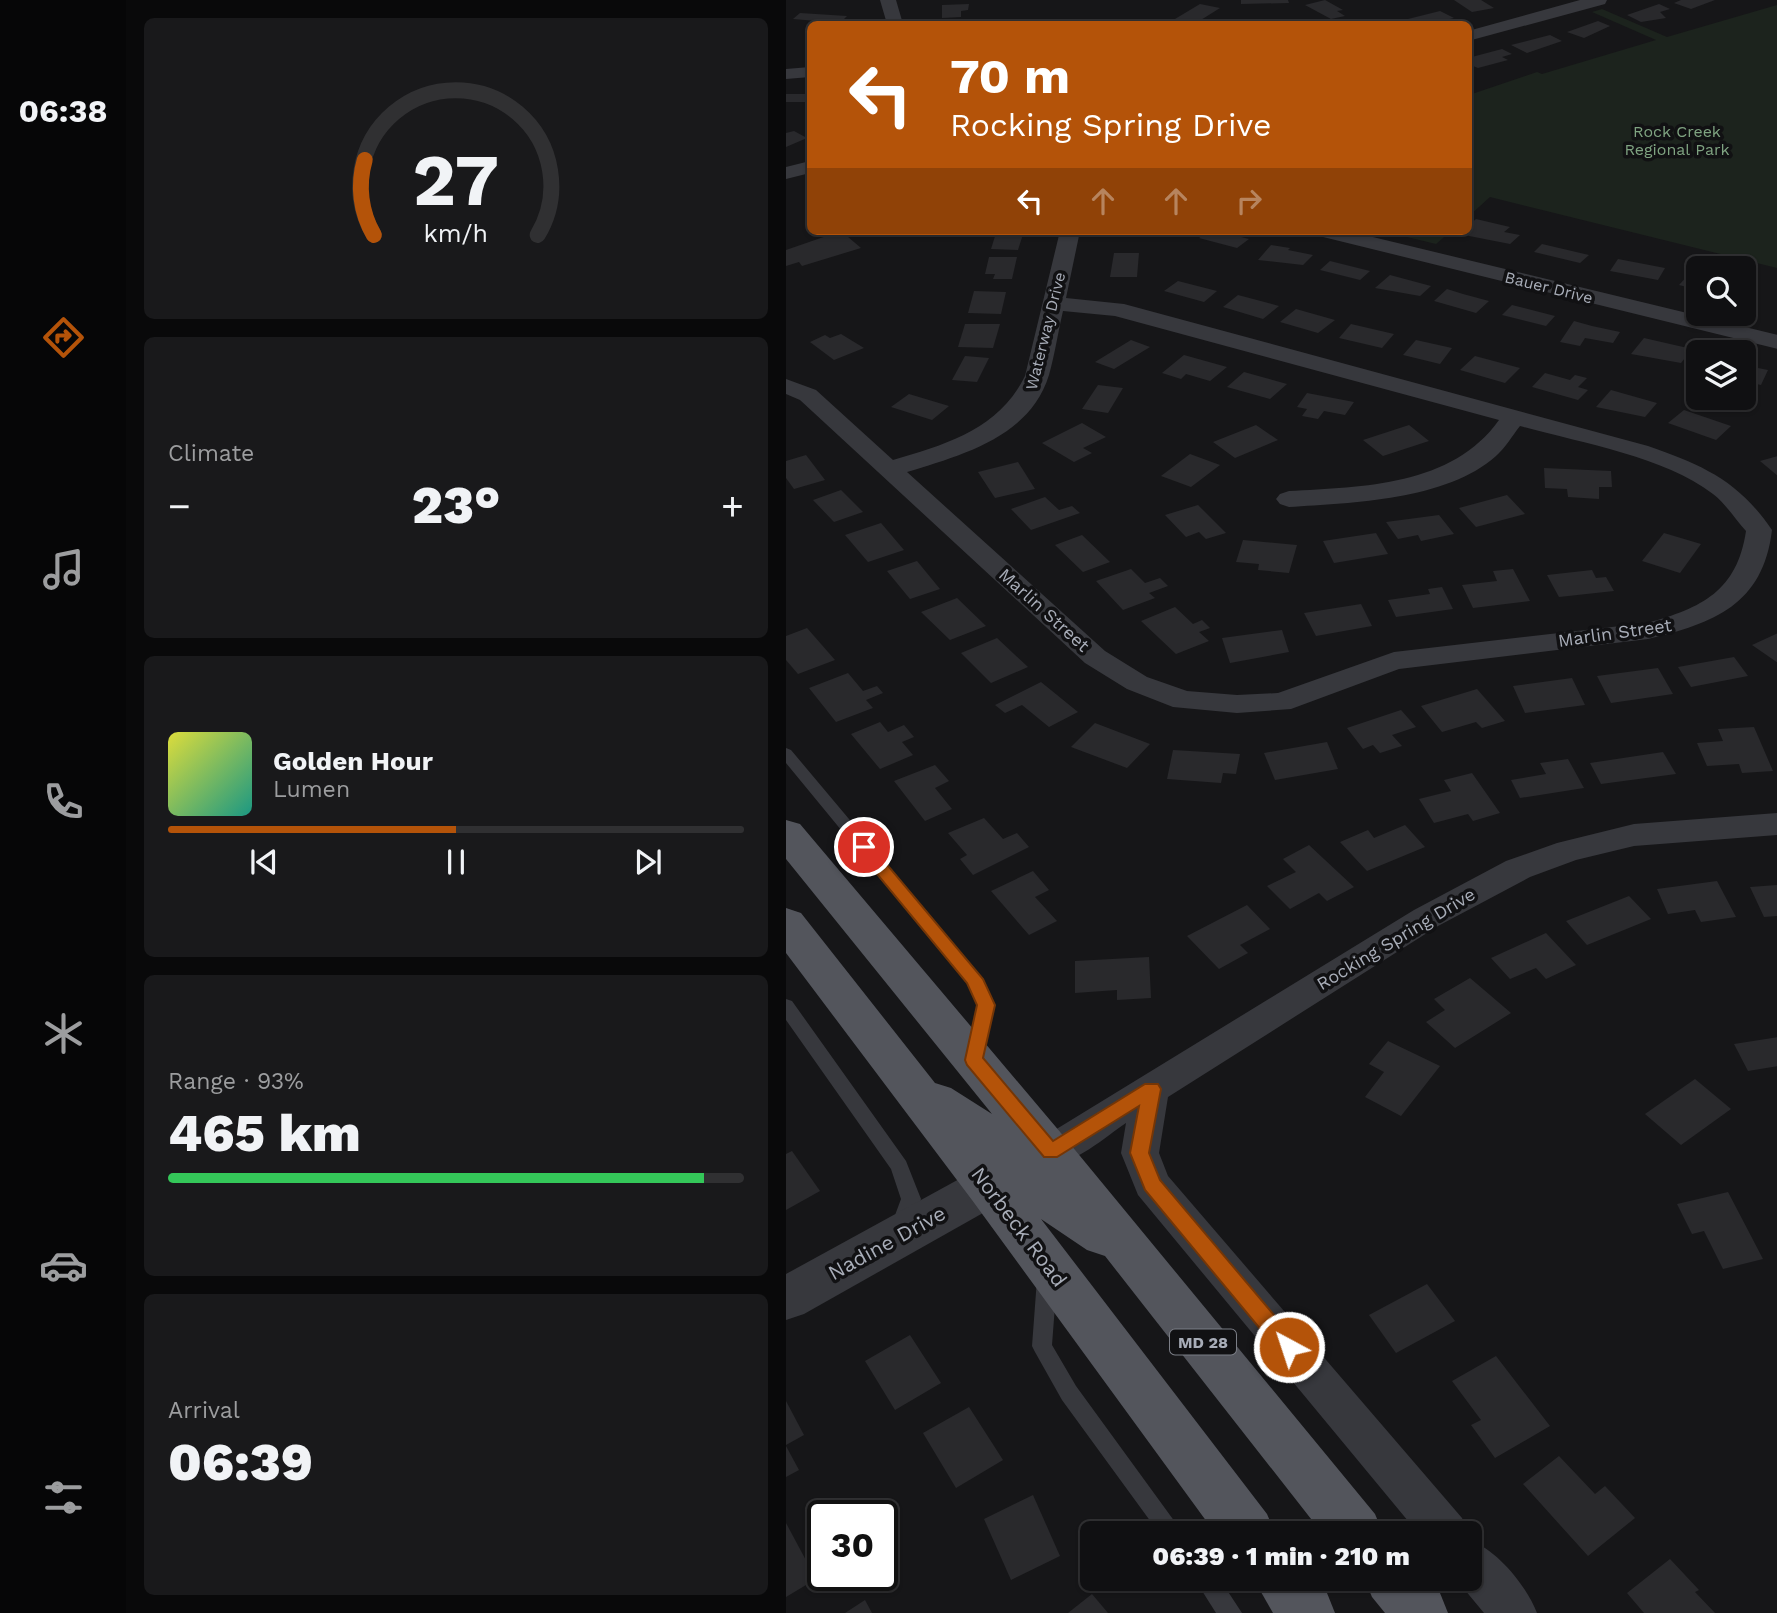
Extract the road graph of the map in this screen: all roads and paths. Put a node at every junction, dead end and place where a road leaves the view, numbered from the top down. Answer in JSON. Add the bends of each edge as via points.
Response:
{"nodes":[{"id":1,"x":888,"y":0,"type":"edge"},
{"id":2,"x":1535,"y":0,"type":"edge"},
{"id":3,"x":1599,"y":0,"type":"edge"},
{"id":4,"x":1559,"y":11,"type":"junction"},
{"id":5,"x":894,"y":21,"type":"edge"},
{"id":6,"x":1472,"y":35,"type":"edge"},
{"id":7,"x":807,"y":72,"type":"edge"},
{"id":8,"x":786,"y":74,"type":"edge"},
{"id":9,"x":807,"y":168,"type":"edge"},
{"id":10,"x":786,"y":173,"type":"edge"},
{"id":11,"x":1069,"y":235,"type":"edge"},
{"id":12,"x":1338,"y":235,"type":"edge"},
{"id":13,"x":1053,"y":303,"type":"junction"},
{"id":14,"x":1777,"y":342,"type":"edge"},
{"id":15,"x":786,"y":386,"type":"edge"},
{"id":16,"x":1513,"y":418,"type":"junction"},
{"id":17,"x":888,"y":469,"type":"junction"},
{"id":18,"x":1289,"y":499,"type":"dead end"},
{"id":19,"x":1768,"y":530,"type":"edge"},
{"id":20,"x":786,"y":753,"type":"edge"},
{"id":21,"x":1777,"y":824,"type":"edge"},
{"id":22,"x":786,"y":832,"type":"edge"},
{"id":23,"x":786,"y":923,"type":"edge"},
{"id":24,"x":786,"y":1006,"type":"edge"},
{"id":25,"x":974,"y":1060,"type":"junction"},
{"id":26,"x":912,"y":1087,"type":"junction"},
{"id":27,"x":1151,"y":1089,"type":"junction"},
{"id":28,"x":1050,"y":1152,"type":"junction"},
{"id":29,"x":989,"y":1186,"type":"junction"},
{"id":30,"x":900,"y":1236,"type":"junction"},
{"id":31,"x":1132,"y":1254,"type":"junction"},
{"id":32,"x":1048,"y":1266,"type":"junction"},
{"id":33,"x":786,"y":1299,"type":"edge"},
{"id":34,"x":1163,"y":1521,"type":"edge"},
{"id":35,"x":1238,"y":1521,"type":"edge"},
{"id":36,"x":1346,"y":1521,"type":"edge"},
{"id":37,"x":1436,"y":1521,"type":"edge"},
{"id":38,"x":1482,"y":1576,"type":"edge"},
{"id":39,"x":1214,"y":1591,"type":"edge"},
{"id":40,"x":1291,"y":1591,"type":"edge"},
{"id":41,"x":1402,"y":1591,"type":"edge"},
{"id":42,"x":1230,"y":1613,"type":"edge"},
{"id":43,"x":1307,"y":1613,"type":"edge"},
{"id":44,"x":1420,"y":1613,"type":"edge"},
{"id":45,"x":1514,"y":1613,"type":"edge"}],
"edges":[{"from":1,"to":5,"type":"street"},
{"from":2,"to":4,"type":"street"},
{"from":3,"to":4,"type":"street"},
{"from":4,"to":6,"type":"street"},
{"from":7,"to":8,"type":"street"},
{"from":9,"to":10,"type":"street"},
{"from":11,"to":13,"type":"street","name":"Waterway Drive"},
{"from":12,"to":14,"type":"street","name":"Bauer Drive"},
{"from":13,"to":16,"type":"street","name":"Marlin Street","via":[[1116,309]]},
{"from":13,"to":17,"type":"street","name":"Waterway Drive","via":[[1037,376],[1018,412],[986,435]]},
{"from":15,"to":17,"type":"street","name":"Marlin Street","via":[[808,395]]},
{"from":16,"to":18,"type":"street","via":[[1482,455],[1442,475],[1379,491]]},
{"from":16,"to":19,"type":"street","name":"Marlin Street","via":[[1639,451],[1694,471]]},
{"from":17,"to":19,"type":"street","name":"Marlin Street","via":[[1095,657],[1137,683],[1183,701],[1281,702],[1394,661],[1683,623],[1712,610],[1745,583]]},
{"from":20,"to":25,"type":"lane","via":[[974,979],[986,1005]]},
{"from":21,"to":27,"type":"street","name":"Rocking Spring Drive","via":[[1634,835],[1518,869],[1426,918]]},
{"from":22,"to":25,"type":"main road","number":"MD 28"},
{"from":23,"to":26,"type":"main road","name":"Norbeck Road"},
{"from":24,"to":30,"type":"lane","via":[[899,1166],[911,1199]]},
{"from":25,"to":28,"type":"main road","number":"MD 28"},
{"from":26,"to":28,"type":"main road","via":[[987,1134],[1001,1153]]},
{"from":26,"to":29,"type":"main road","name":"Norbeck Road"},
{"from":27,"to":28,"type":"street","name":"Rocking Spring Drive"},
{"from":27,"to":37,"type":"street","via":[[1140,1153],[1152,1184]]},
{"from":28,"to":31,"type":"main road","number":"MD 28"},
{"from":29,"to":30,"type":"street","name":"Nadine Drive"},
{"from":29,"to":31,"type":"main road","via":[[1039,1184],[1055,1203]]},
{"from":29,"to":32,"type":"main road","name":"Norbeck Road"},
{"from":30,"to":33,"type":"street","name":"Nadine Drive"},
{"from":31,"to":36,"type":"main road","number":"MD 28"},
{"from":32,"to":34,"type":"lane","via":[[1042,1346],[1069,1393]]},
{"from":32,"to":35,"type":"main road","name":"Norbeck Road"},
{"from":38,"to":45,"type":"street"},
{"from":39,"to":42,"type":"lane"},
{"from":40,"to":43,"type":"main road"},
{"from":41,"to":44,"type":"main road"}]}
